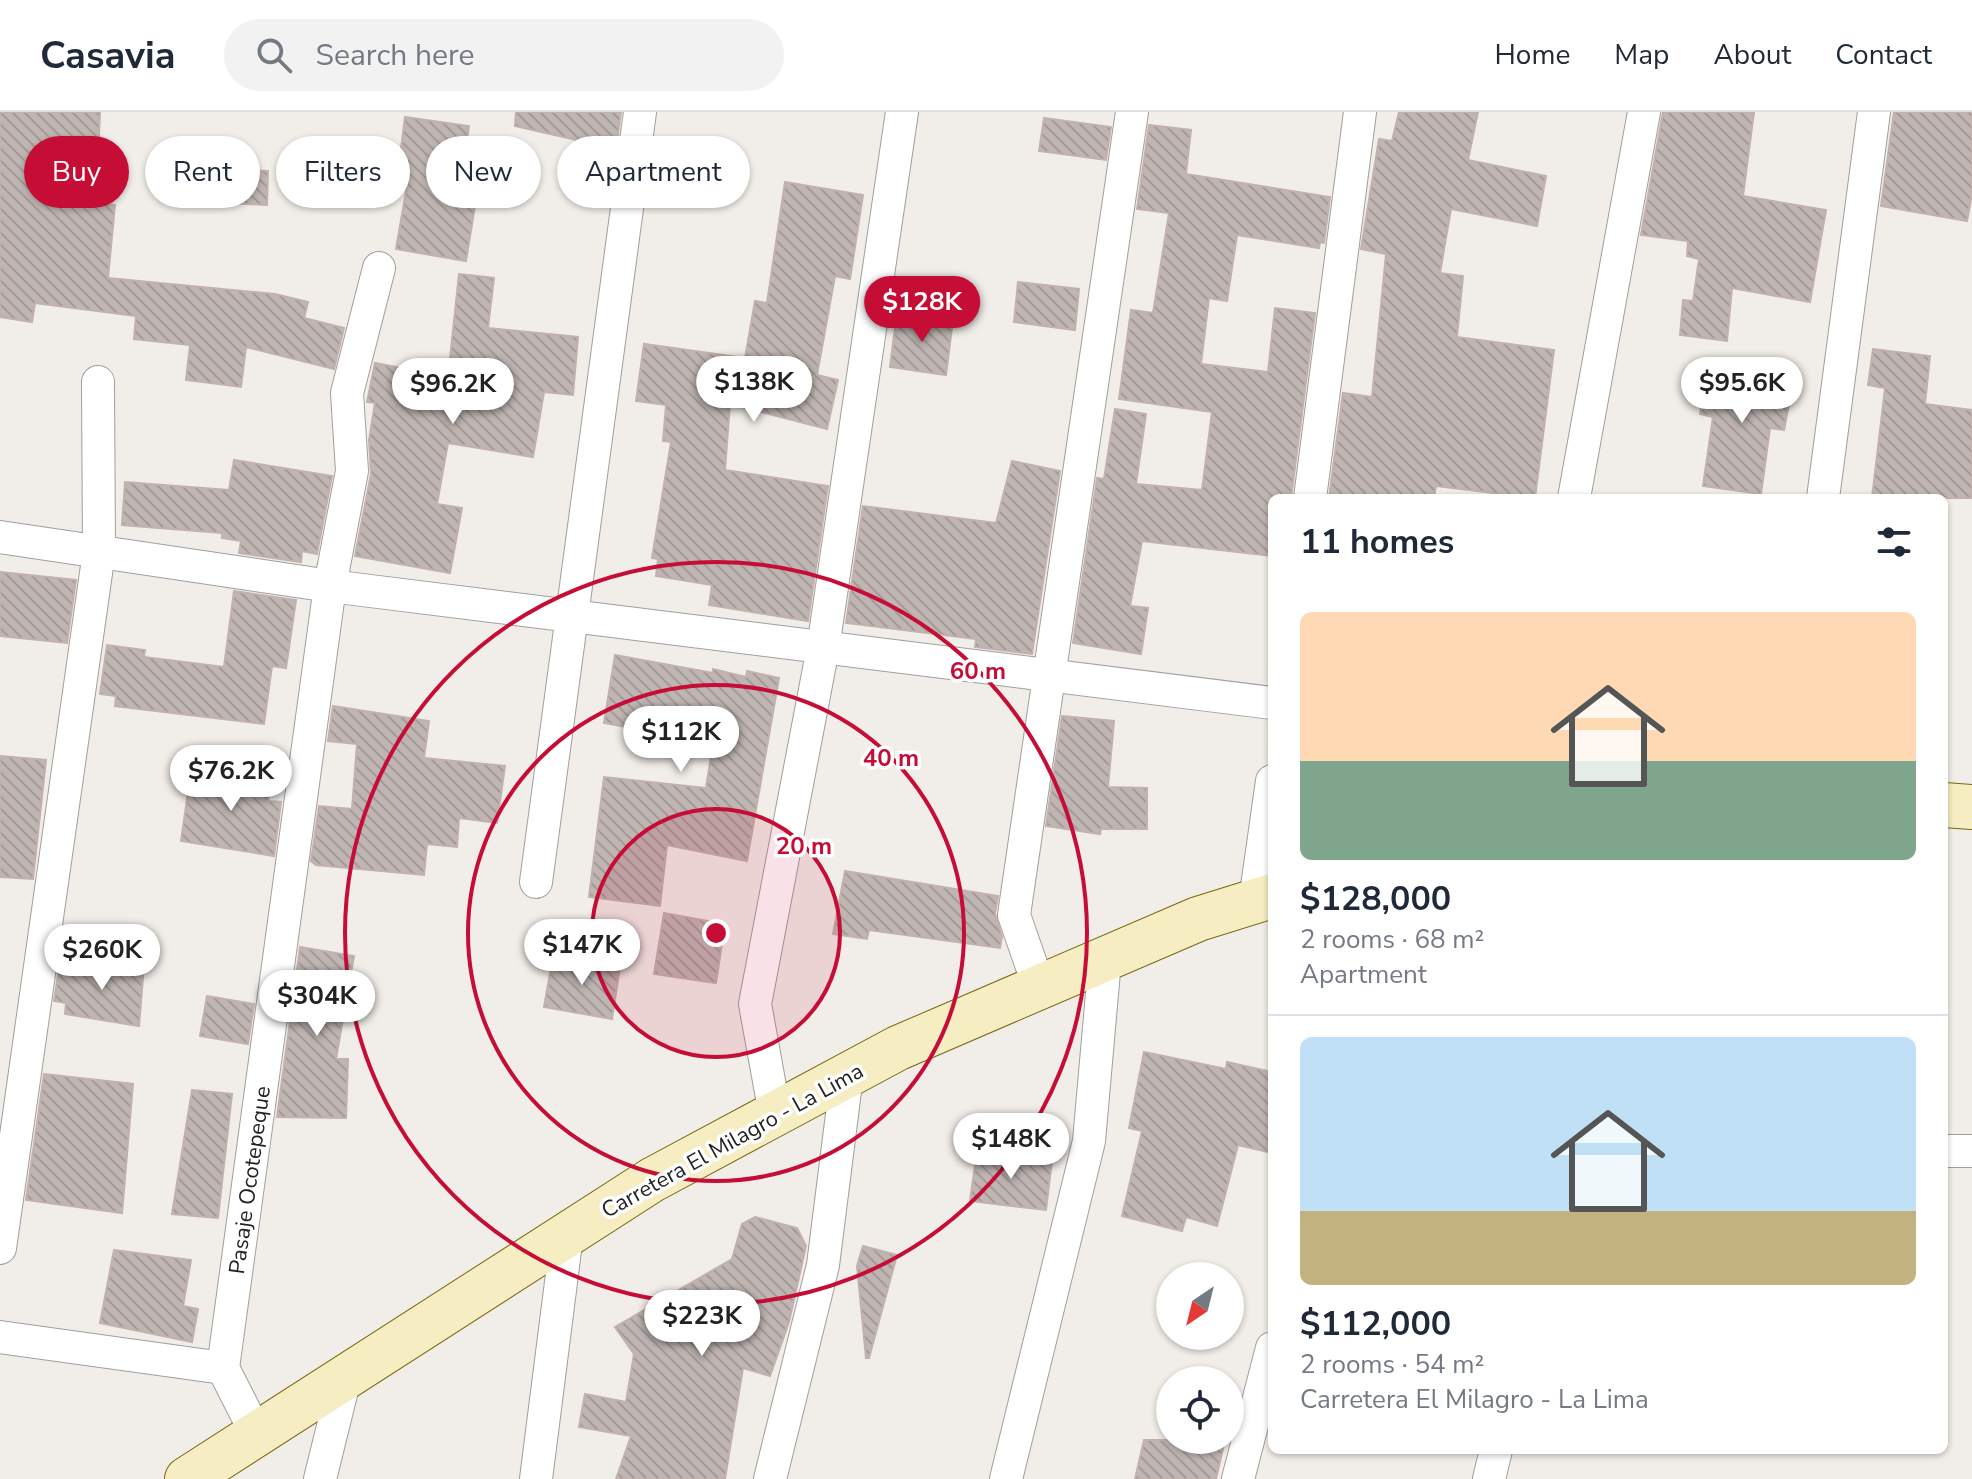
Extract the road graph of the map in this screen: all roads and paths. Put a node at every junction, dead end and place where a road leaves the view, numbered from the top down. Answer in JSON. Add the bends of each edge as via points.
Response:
{"nodes":[{"id":1,"x":640,"y":112,"type":"edge"},
{"id":2,"x":902,"y":112,"type":"edge"},
{"id":3,"x":1132,"y":112,"type":"edge"},
{"id":4,"x":1360,"y":112,"type":"edge"},
{"id":5,"x":1644,"y":112,"type":"edge"},
{"id":6,"x":1874,"y":112,"type":"edge"},
{"id":7,"x":379,"y":268,"type":"dead end"},
{"id":8,"x":98,"y":382,"type":"dead end"},
{"id":9,"x":1311,"y":494,"type":"edge"},
{"id":10,"x":1575,"y":494,"type":"edge"},
{"id":11,"x":1824,"y":494,"type":"edge"},
{"id":12,"x":0,"y":537,"type":"edge"},
{"id":13,"x":99,"y":552,"type":"junction"},
{"id":14,"x":330,"y":586,"type":"junction"},
{"id":15,"x":572,"y":616,"type":"junction"},
{"id":16,"x":823,"y":648,"type":"junction"},
{"id":17,"x":1050,"y":677,"type":"junction"},
{"id":18,"x":1268,"y":703,"type":"edge"},
{"id":19,"x":1948,"y":805,"type":"edge"},
{"id":20,"x":1972,"y":807,"type":"edge"},
{"id":21,"x":1268,"y":840,"type":"edge"},
{"id":22,"x":536,"y":882,"type":"dead end"},
{"id":23,"x":1264,"y":898,"type":"edge"},
{"id":24,"x":1105,"y":960,"type":"junction"},
{"id":25,"x":1039,"y":987,"type":"junction"},
{"id":26,"x":847,"y":1075,"type":"junction"},
{"id":27,"x":775,"y":1114,"type":"junction"},
{"id":28,"x":1948,"y":1151,"type":"edge"},
{"id":29,"x":1972,"y":1151,"type":"edge"},
{"id":30,"x":567,"y":1235,"type":"junction"},
{"id":31,"x":0,"y":1248,"type":"edge"},
{"id":32,"x":0,"y":1337,"type":"edge"},
{"id":33,"x":1268,"y":1363,"type":"edge"},
{"id":34,"x":223,"y":1368,"type":"junction"},
{"id":35,"x":345,"y":1378,"type":"junction"},
{"id":36,"x":257,"y":1435,"type":"junction"},
{"id":37,"x":1495,"y":1454,"type":"edge"},
{"id":38,"x":187,"y":1479,"type":"edge"},
{"id":39,"x":320,"y":1479,"type":"edge"},
{"id":40,"x":536,"y":1479,"type":"edge"},
{"id":41,"x":770,"y":1479,"type":"edge"},
{"id":42,"x":1006,"y":1479,"type":"edge"},
{"id":43,"x":1238,"y":1479,"type":"edge"},
{"id":44,"x":1489,"y":1479,"type":"edge"}],
"edges":[{"from":1,"to":15,"type":"street"},
{"from":2,"to":16,"type":"street"},
{"from":3,"to":17,"type":"street"},
{"from":4,"to":9,"type":"street"},
{"from":5,"to":10,"type":"street"},
{"from":6,"to":11,"type":"street"},
{"from":7,"to":14,"type":"street","name":"Pasaje Ocotepeque","via":[[347,393],[352,471]]},
{"from":8,"to":13,"type":"street"},
{"from":12,"to":13,"type":"street"},
{"from":13,"to":14,"type":"street"},
{"from":13,"to":31,"type":"street"},
{"from":14,"to":15,"type":"street"},
{"from":14,"to":34,"type":"street","name":"Pasaje Ocotepeque"},
{"from":15,"to":16,"type":"street"},
{"from":15,"to":22,"type":"street"},
{"from":16,"to":17,"type":"street"},
{"from":16,"to":27,"type":"street","via":[[755,1004]]},
{"from":17,"to":18,"type":"street"},
{"from":17,"to":25,"type":"street","via":[[1014,915]]},
{"from":19,"to":20,"type":"main road"},
{"from":21,"to":23,"type":"street"},
{"from":23,"to":24,"type":"main road","name":"Carretera El Milagro - La Lima","via":[[1198,919]]},
{"from":24,"to":25,"type":"main road","name":"Carretera El Milagro - La Lima"},
{"from":24,"to":42,"type":"street","via":[[1089,1141]]},
{"from":25,"to":26,"type":"main road","name":"Carretera El Milagro - La Lima"},
{"from":26,"to":27,"type":"main road","name":"Carretera El Milagro - La Lima"},
{"from":26,"to":41,"type":"street","via":[[823,1265]]},
{"from":27,"to":30,"type":"main road","name":"Carretera El Milagro - La Lima","via":[[652,1180]]},
{"from":28,"to":29,"type":"street"},
{"from":30,"to":35,"type":"main road","name":"Carretera El Milagro - La Lima"},
{"from":30,"to":40,"type":"street"},
{"from":32,"to":34,"type":"street"},
{"from":33,"to":43,"type":"street"},
{"from":34,"to":36,"type":"street"},
{"from":35,"to":36,"type":"main road","name":"Carretera El Milagro - La Lima"},
{"from":35,"to":39,"type":"street"},
{"from":36,"to":38,"type":"main road","name":"Carretera El Milagro - La Lima"},
{"from":37,"to":44,"type":"street"}]}
